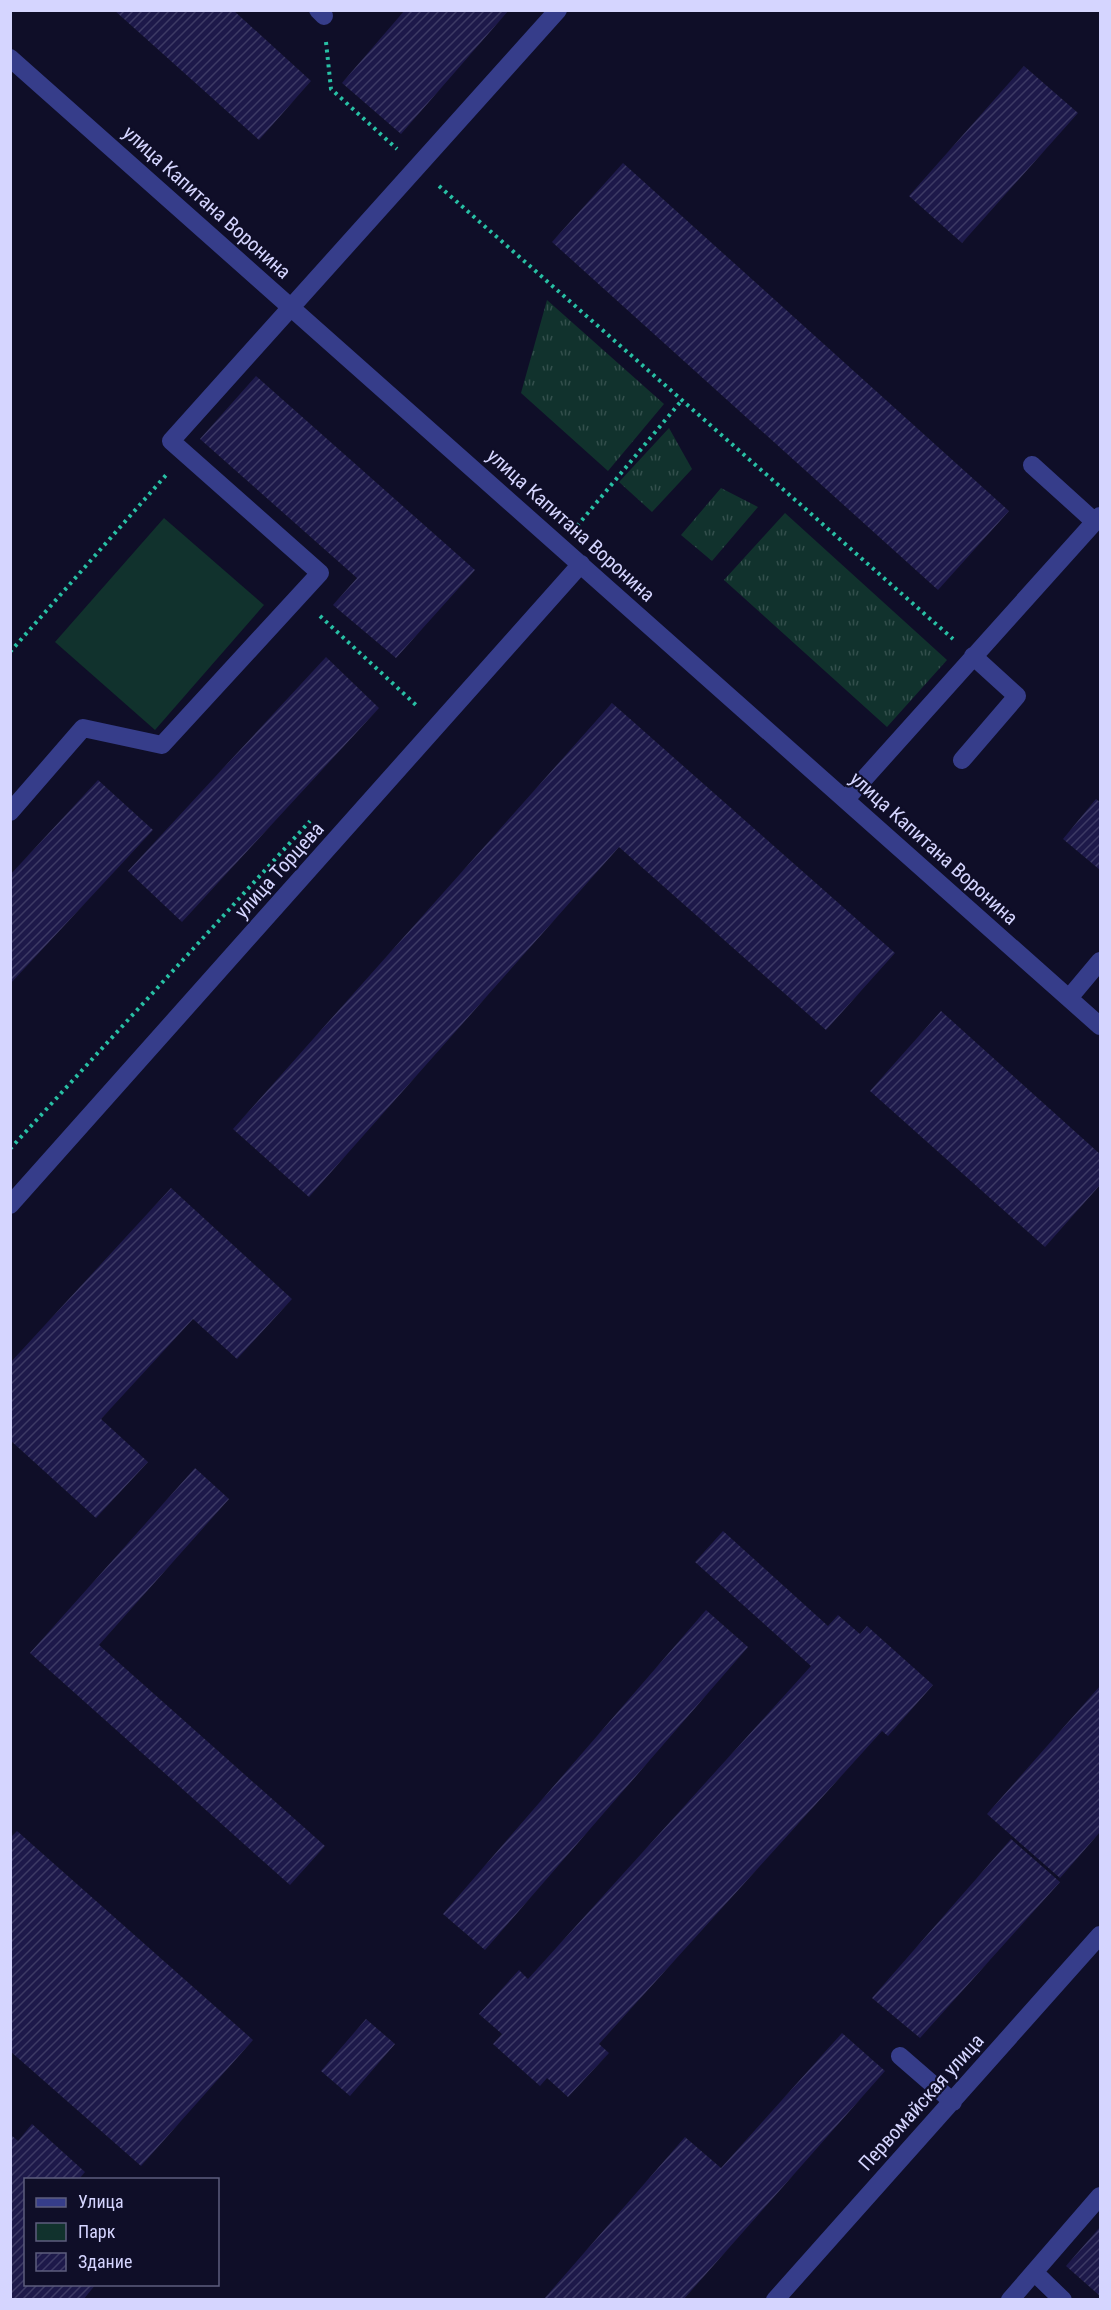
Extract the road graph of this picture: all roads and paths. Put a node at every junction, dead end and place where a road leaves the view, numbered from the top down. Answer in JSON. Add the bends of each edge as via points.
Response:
{"nodes":[{"id":1,"x":558,"y":10,"type":"edge"},
{"id":2,"x":321,"y":13,"type":"edge"},
{"id":3,"x":10,"y":58,"type":"edge"},
{"id":4,"x":417,"y":167,"type":"junction"},
{"id":5,"x":291,"y":307,"type":"junction"},
{"id":6,"x":682,"y":400,"type":"junction"},
{"id":7,"x":185,"y":453,"type":"junction"},
{"id":8,"x":1032,"y":465,"type":"dead end"},
{"id":9,"x":1098,"y":519,"type":"edge"},
{"id":10,"x":559,"y":545,"type":"junction"},
{"id":11,"x":581,"y":564,"type":"junction"},
{"id":12,"x":299,"y":596,"type":"junction"},
{"id":13,"x":10,"y":652,"type":"edge"},
{"id":14,"x":973,"y":656,"type":"junction"},
{"id":15,"x":408,"y":713,"type":"dead end"},
{"id":16,"x":962,"y":760,"type":"dead end"},
{"id":17,"x":846,"y":799,"type":"junction"},
{"id":18,"x":12,"y":805,"type":"edge"},
{"id":19,"x":313,"y":818,"type":"dead end"},
{"id":20,"x":1101,"y":961,"type":"edge"},
{"id":21,"x":1069,"y":998,"type":"junction"},
{"id":22,"x":1101,"y":1026,"type":"edge"},
{"id":23,"x":10,"y":1149,"type":"edge"},
{"id":24,"x":12,"y":1201,"type":"edge"},
{"id":25,"x":1101,"y":1935,"type":"edge"},
{"id":26,"x":900,"y":2056,"type":"dead end"},
{"id":27,"x":953,"y":2102,"type":"junction"},
{"id":28,"x":1101,"y":2196,"type":"edge"},
{"id":29,"x":1034,"y":2272,"type":"junction"},
{"id":30,"x":775,"y":2300,"type":"edge"},
{"id":31,"x":1010,"y":2300,"type":"edge"},
{"id":32,"x":1064,"y":2300,"type":"edge"}],
"edges":[{"from":1,"to":4,"type":"street"},
{"from":2,"to":4,"type":"path","via":[[331,90]]},
{"from":3,"to":5,"type":"street","name":"улица Капитана Воронина"},
{"from":4,"to":5,"type":"street"},
{"from":4,"to":6,"type":"path"},
{"from":5,"to":7,"type":"street","via":[[171,441]]},
{"from":5,"to":10,"type":"street","name":"улица Капитана Воронина"},
{"from":6,"to":10,"type":"path"},
{"from":6,"to":14,"type":"path"},
{"from":7,"to":12,"type":"street","via":[[320,573]]},
{"from":7,"to":13,"type":"path"},
{"from":8,"to":9,"type":"street"},
{"from":9,"to":14,"type":"street"},
{"from":10,"to":11,"type":"street","name":"улица Капитана Воронина"},
{"from":11,"to":17,"type":"street","name":"улица Капитана Воронина"},
{"from":11,"to":24,"type":"street","name":"улица Торцева"},
{"from":12,"to":15,"type":"path","via":[[416,705]]},
{"from":12,"to":18,"type":"street","via":[[162,745],[82,728]]},
{"from":14,"to":16,"type":"street","via":[[1017,696]]},
{"from":14,"to":17,"type":"street"},
{"from":17,"to":21,"type":"street","name":"улица Капитана Воронина"},
{"from":19,"to":23,"type":"path"},
{"from":20,"to":21,"type":"street"},
{"from":21,"to":22,"type":"street","name":"улица Капитана Воронина"},
{"from":25,"to":27,"type":"street","name":"Первомайская улица"},
{"from":26,"to":27,"type":"street"},
{"from":27,"to":30,"type":"street","name":"Первомайская улица"},
{"from":28,"to":29,"type":"street"},
{"from":29,"to":31,"type":"street"},
{"from":29,"to":32,"type":"street"}]}
